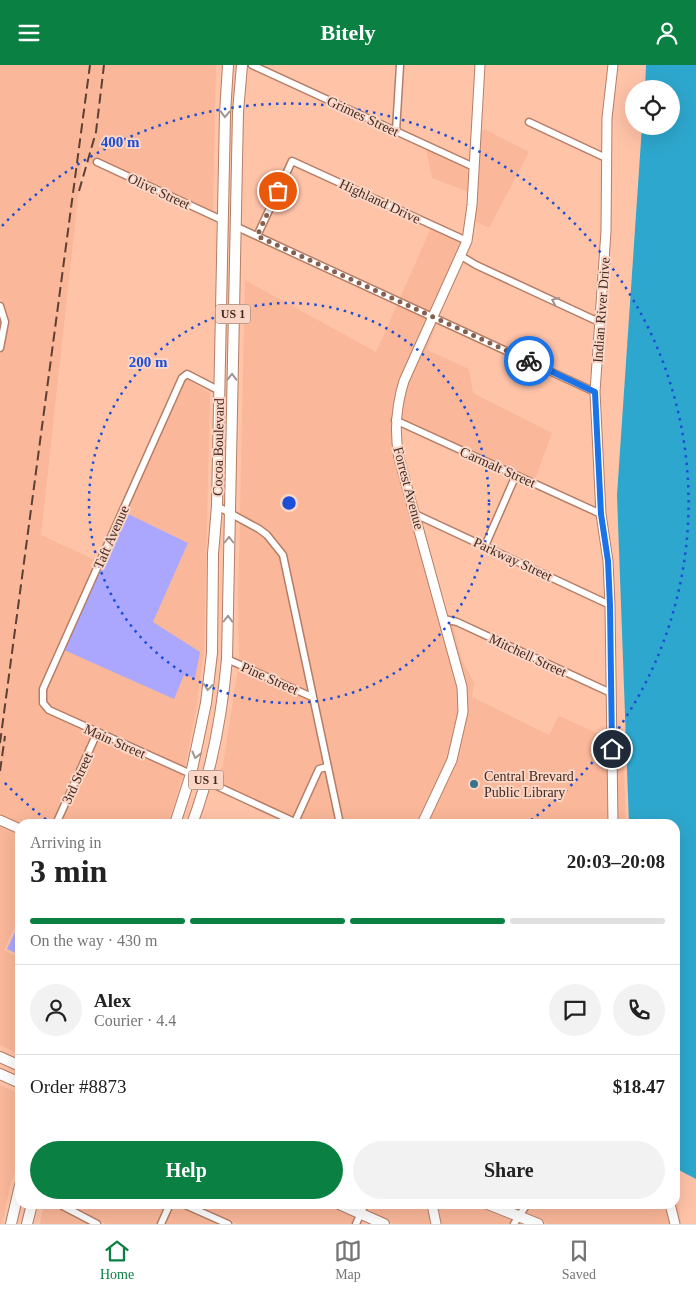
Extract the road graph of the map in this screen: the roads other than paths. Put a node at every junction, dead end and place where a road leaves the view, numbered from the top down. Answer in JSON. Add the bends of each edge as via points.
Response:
{"nodes":[{"id":1,"x":228,"y":65,"type":"edge"},
{"id":2,"x":242,"y":65,"type":"edge"},
{"id":3,"x":252,"y":65,"type":"edge"},
{"id":4,"x":400,"y":65,"type":"edge"},
{"id":5,"x":480,"y":65,"type":"edge"},
{"id":6,"x":613,"y":65,"type":"edge"},
{"id":7,"x":529,"y":122,"type":"dead end"},
{"id":8,"x":396,"y":131,"type":"junction"},
{"id":9,"x":224,"y":143,"type":"junction"},
{"id":10,"x":606,"y":158,"type":"junction"},
{"id":11,"x":97,"y":162,"type":"dead end"},
{"id":12,"x":474,"y":167,"type":"junction"},
{"id":13,"x":222,"y":220,"type":"junction"},
{"id":14,"x":235,"y":226,"type":"junction"},
{"id":15,"x":257,"y":236,"type":"junction"},
{"id":16,"x":468,"y":241,"type":"junction"},
{"id":17,"x":461,"y":256,"type":"junction"},
{"id":18,"x":0,"y":306,"type":"edge"},
{"id":19,"x":433,"y":317,"type":"junction"},
{"id":20,"x":233,"y":319,"type":"junction"},
{"id":21,"x":599,"y":321,"type":"junction"},
{"id":22,"x":0,"y":348,"type":"edge"},
{"id":23,"x":218,"y":390,"type":"junction"},
{"id":24,"x":595,"y":392,"type":"junction"},
{"id":25,"x":395,"y":420,"type":"junction"},
{"id":26,"x":516,"y":475,"type":"junction"},
{"id":27,"x":217,"y":506,"type":"junction"},
{"id":28,"x":229,"y":513,"type":"junction"},
{"id":29,"x":415,"y":513,"type":"junction"},
{"id":30,"x":601,"y":514,"type":"junction"},
{"id":31,"x":485,"y":546,"type":"junction"},
{"id":32,"x":610,"y":605,"type":"junction"},
{"id":33,"x":444,"y":619,"type":"junction"},
{"id":34,"x":213,"y":621,"type":"junction"},
{"id":35,"x":212,"y":653,"type":"junction"},
{"id":36,"x":227,"y":659,"type":"junction"},
{"id":37,"x":224,"y":685,"type":"junction"},
{"id":38,"x":610,"y":693,"type":"junction"},
{"id":39,"x":312,"y":697,"type":"junction"},
{"id":40,"x":43,"y":703,"type":"joint"},
{"id":41,"x":98,"y":733,"type":"junction"},
{"id":42,"x":328,"y":767,"type":"junction"},
{"id":43,"x":191,"y":774,"type":"junction"},
{"id":44,"x":206,"y":781,"type":"junction"},
{"id":45,"x":58,"y":819,"type":"edge"},
{"id":46,"x":177,"y":819,"type":"edge"},
{"id":47,"x":194,"y":819,"type":"edge"},
{"id":48,"x":287,"y":819,"type":"edge"},
{"id":49,"x":298,"y":819,"type":"edge"},
{"id":50,"x":339,"y":819,"type":"edge"},
{"id":51,"x":424,"y":819,"type":"edge"},
{"id":52,"x":613,"y":819,"type":"edge"},
{"id":53,"x":0,"y":820,"type":"edge"},
{"id":54,"x":15,"y":827,"type":"edge"},
{"id":55,"x":0,"y":1057,"type":"edge"},
{"id":56,"x":15,"y":1064,"type":"edge"},
{"id":57,"x":0,"y":1074,"type":"edge"},
{"id":58,"x":15,"y":1081,"type":"edge"},
{"id":59,"x":15,"y":1207,"type":"edge"},
{"id":60,"x":31,"y":1209,"type":"edge"},
{"id":61,"x":68,"y":1209,"type":"edge"},
{"id":62,"x":168,"y":1209,"type":"edge"},
{"id":63,"x":194,"y":1209,"type":"edge"},
{"id":64,"x":363,"y":1209,"type":"edge"},
{"id":65,"x":433,"y":1209,"type":"edge"},
{"id":66,"x":497,"y":1209,"type":"edge"},
{"id":67,"x":524,"y":1209,"type":"edge"},
{"id":68,"x":672,"y":1209,"type":"edge"},
{"id":69,"x":516,"y":1220,"type":"edge"},
{"id":70,"x":11,"y":1224,"type":"edge"},
{"id":71,"x":27,"y":1224,"type":"edge"},
{"id":72,"x":97,"y":1224,"type":"edge"},
{"id":73,"x":161,"y":1224,"type":"edge"},
{"id":74,"x":228,"y":1224,"type":"edge"},
{"id":75,"x":356,"y":1224,"type":"edge"},
{"id":76,"x":384,"y":1224,"type":"edge"},
{"id":77,"x":436,"y":1224,"type":"edge"},
{"id":78,"x":538,"y":1224,"type":"edge"},
{"id":79,"x":675,"y":1224,"type":"edge"}],
"edges":[{"from":1,"to":9,"type":"main road","name":"Cocoa Boulevard","number":"US 1","one_way":true},
{"from":2,"to":14,"type":"main road","name":"Cocoa Boulevard","number":"US 1"},
{"from":3,"to":8,"type":"street","name":"Grimes Street"},
{"from":4,"to":8,"type":"street"},
{"from":5,"to":12,"type":"street","name":"Forrest Avenue"},
{"from":6,"to":10,"type":"street","name":"Indian River Drive"},
{"from":7,"to":10,"type":"street"},
{"from":8,"to":12,"type":"street","name":"Grimes Street"},
{"from":9,"to":13,"type":"main road","name":"Cocoa Boulevard","number":"US 1"},
{"from":9,"to":14,"type":"main road","via":[[230,159],[229,213]]},
{"from":10,"to":21,"type":"street","name":"Indian River Drive","via":[[606,231]]},
{"from":11,"to":13,"type":"street","name":"Olive Street"},
{"from":12,"to":16,"type":"street","name":"Forrest Avenue"},
{"from":13,"to":20,"type":"main road","via":[[230,232],[229,296]]},
{"from":13,"to":23,"type":"main road","name":"Cocoa Boulevard","number":"US 1"},
{"from":14,"to":15,"type":"street"},
{"from":14,"to":20,"type":"main road","name":"Cocoa Boulevard","number":"US 1"},
{"from":15,"to":16,"type":"street","name":"Highland Drive","via":[[292,161]]},
{"from":15,"to":19,"type":"street"},
{"from":16,"to":17,"type":"street","name":"Forrest Avenue"},
{"from":17,"to":19,"type":"street","name":"Forrest Avenue"},
{"from":21,"to":17,"type":"street","one_way":true},
{"from":18,"to":22,"type":"street","via":[[5,322]]},
{"from":19,"to":24,"type":"street"},
{"from":19,"to":25,"type":"street","name":"Forrest Avenue","via":[[404,381]]},
{"from":28,"to":20,"type":"main road","name":"Cocoa Boulevard","number":"US 1","one_way":true},
{"from":21,"to":24,"type":"street","name":"Indian River Drive"},
{"from":23,"to":27,"type":"main road","name":"Cocoa Boulevard","number":"US 1"},
{"from":23,"to":40,"type":"street","name":"Taft Avenue","via":[[187,374],[182,378],[43,689]]},
{"from":24,"to":30,"type":"street","name":"Indian River Drive"},
{"from":25,"to":26,"type":"street","name":"Carmalt Street"},
{"from":25,"to":29,"type":"street","name":"Forrest Avenue","via":[[399,458]]},
{"from":26,"to":30,"type":"street","name":"Carmalt Street"},
{"from":26,"to":31,"type":"street"},
{"from":27,"to":28,"type":"street"},
{"from":27,"to":34,"type":"main road","name":"Cocoa Boulevard","number":"US 1"},
{"from":36,"to":28,"type":"main road","name":"Cocoa Boulevard","number":"US 1","one_way":true},
{"from":28,"to":39,"type":"street","via":[[267,535],[283,555]]},
{"from":29,"to":31,"type":"street","name":"Parkway Street"},
{"from":29,"to":33,"type":"street","name":"Forrest Avenue"},
{"from":30,"to":32,"type":"street","name":"Indian River Drive"},
{"from":31,"to":32,"type":"street","name":"Parkway Street"},
{"from":32,"to":38,"type":"street","name":"Indian River Drive"},
{"from":33,"to":38,"type":"street","name":"Mitchell Street","via":[[457,621]]},
{"from":33,"to":51,"type":"street","name":"Forrest Avenue","via":[[462,687],[463,712],[452,760]]},
{"from":34,"to":35,"type":"main road","name":"Cocoa Boulevard","number":"US 1"},
{"from":34,"to":36,"type":"main road","via":[[219,645]]},
{"from":35,"to":37,"type":"main road"},
{"from":35,"to":43,"type":"main road","name":"Cocoa Boulevard","number":"US 1","one_way":true,"via":[[202,728]]},
{"from":36,"to":37,"type":"main road","name":"Cocoa Boulevard","number":"US 1"},
{"from":36,"to":39,"type":"street","name":"Pine Street"},
{"from":37,"to":44,"type":"main road","name":"Cocoa Boulevard","number":"US 1"},
{"from":38,"to":52,"type":"street","name":"Indian River Drive"},
{"from":39,"to":42,"type":"street"},
{"from":40,"to":41,"type":"street","name":"Main Street","via":[[49,710]]},
{"from":41,"to":43,"type":"street","name":"Main Street"},
{"from":41,"to":45,"type":"street","name":"3rd Street"},
{"from":42,"to":49,"type":"street","via":[[319,769]]},
{"from":42,"to":50,"type":"street"},
{"from":43,"to":46,"type":"main road","name":"Cocoa Boulevard","number":"US 1"},
{"from":44,"to":47,"type":"main road","name":"Cocoa Boulevard","number":"US 1"},
{"from":44,"to":48,"type":"street"},
{"from":53,"to":54,"type":"street"},
{"from":55,"to":56,"type":"main road"},
{"from":57,"to":58,"type":"main road"},
{"from":59,"to":70,"type":"main road"},
{"from":60,"to":71,"type":"main road"},
{"from":61,"to":72,"type":"street"},
{"from":62,"to":73,"type":"street"},
{"from":63,"to":74,"type":"street"},
{"from":64,"to":75,"type":"street"},
{"from":64,"to":76,"type":"main road"},
{"from":65,"to":77,"type":"street"},
{"from":66,"to":69,"type":"main road"},
{"from":67,"to":69,"type":"street"},
{"from":68,"to":79,"type":"street"},
{"from":69,"to":78,"type":"main road"}]}
